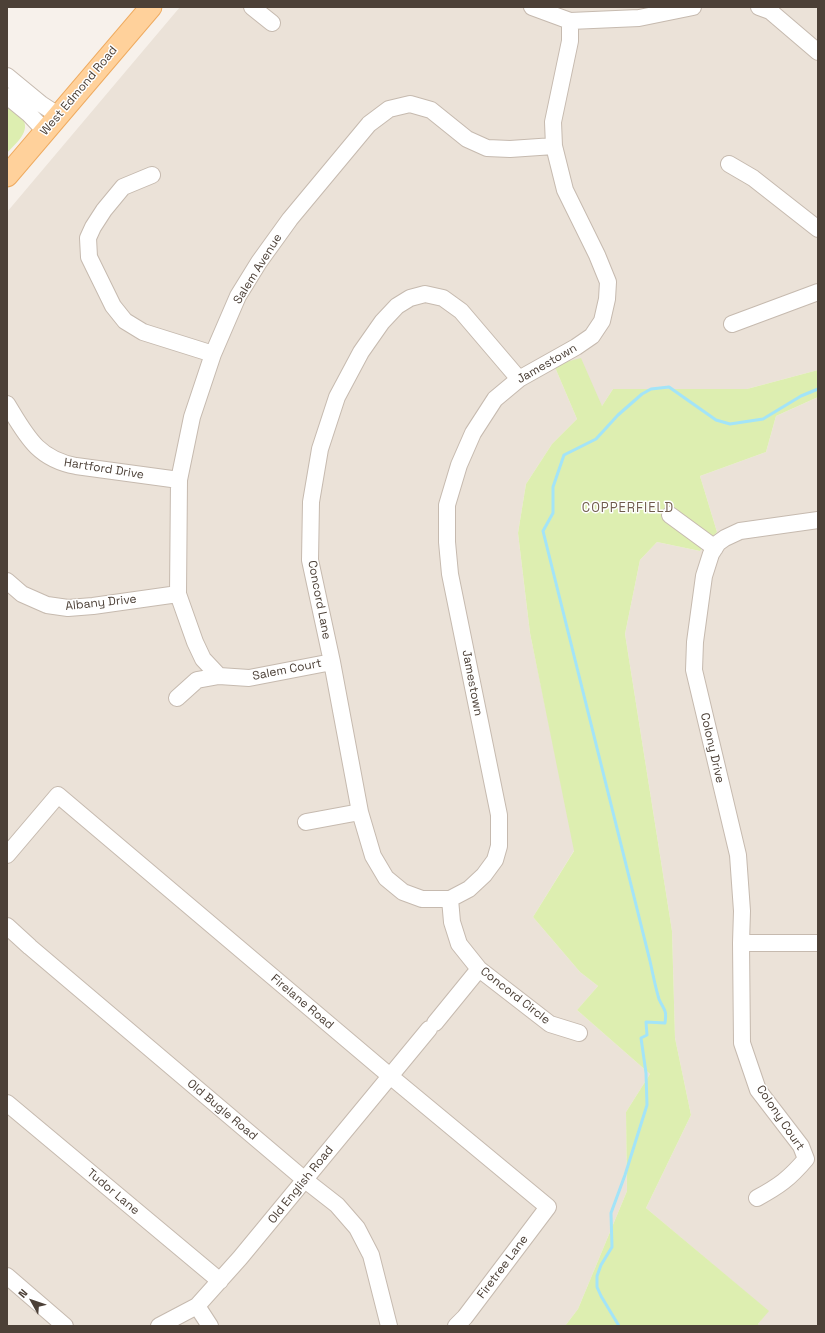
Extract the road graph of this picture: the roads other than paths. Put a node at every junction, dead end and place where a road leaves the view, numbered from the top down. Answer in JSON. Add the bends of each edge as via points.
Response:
{"nodes":[{"id":1,"x":151,"y":7,"type":"edge"},
{"id":2,"x":252,"y":7,"type":"edge"},
{"id":3,"x":532,"y":7,"type":"edge"},
{"id":4,"x":694,"y":7,"type":"edge"},
{"id":5,"x":759,"y":7,"type":"edge"},
{"id":6,"x":616,"y":13,"type":"edge"},
{"id":7,"x":570,"y":21,"type":"junction"},
{"id":8,"x":272,"y":24,"type":"dead end"},
{"id":9,"x":818,"y":52,"type":"edge"},
{"id":10,"x":7,"y":76,"type":"edge"},
{"id":11,"x":7,"y":96,"type":"edge"},
{"id":12,"x":58,"y":115,"type":"junction"},
{"id":13,"x":45,"y":131,"type":"junction"},
{"id":14,"x":554,"y":146,"type":"junction"},
{"id":15,"x":729,"y":164,"type":"dead end"},
{"id":16,"x":152,"y":175,"type":"dead end"},
{"id":17,"x":7,"y":176,"type":"edge"},
{"id":18,"x":818,"y":229,"type":"edge"},
{"id":19,"x":818,"y":292,"type":"edge"},
{"id":20,"x":732,"y":324,"type":"dead end"},
{"id":21,"x":213,"y":354,"type":"junction"},
{"id":22,"x":518,"y":379,"type":"junction"},
{"id":23,"x":7,"y":404,"type":"edge"},
{"id":24,"x":179,"y":480,"type":"junction"},
{"id":25,"x":670,"y":515,"type":"dead end"},
{"id":26,"x":818,"y":520,"type":"edge"},
{"id":27,"x":713,"y":551,"type":"junction"},
{"id":28,"x":7,"y":581,"type":"edge"},
{"id":29,"x":178,"y":594,"type":"junction"},
{"id":30,"x":332,"y":662,"type":"junction"},
{"id":31,"x":219,"y":676,"type":"junction"},
{"id":32,"x":177,"y":698,"type":"dead end"},
{"id":33,"x":360,"y":812,"type":"junction"},
{"id":34,"x":306,"y":822,"type":"dead end"},
{"id":35,"x":7,"y":855,"type":"edge"},
{"id":36,"x":450,"y":899,"type":"junction"},
{"id":37,"x":7,"y":926,"type":"edge"},
{"id":38,"x":741,"y":943,"type":"junction"},
{"id":39,"x":818,"y":943,"type":"edge"},
{"id":40,"x":479,"y":969,"type":"junction"},
{"id":41,"x":579,"y":1033,"type":"dead end"},
{"id":42,"x":390,"y":1076,"type":"junction"},
{"id":43,"x":7,"y":1103,"type":"edge"},
{"id":44,"x":305,"y":1180,"type":"junction"},
{"id":45,"x":757,"y":1198,"type":"dead end"},
{"id":46,"x":548,"y":1207,"type":"joint"},
{"id":47,"x":7,"y":1276,"type":"edge"},
{"id":48,"x":220,"y":1280,"type":"junction"},
{"id":49,"x":197,"y":1306,"type":"junction"},
{"id":50,"x":65,"y":1326,"type":"edge"},
{"id":51,"x":159,"y":1326,"type":"edge"},
{"id":52,"x":210,"y":1326,"type":"edge"},
{"id":53,"x":389,"y":1326,"type":"edge"},
{"id":54,"x":456,"y":1326,"type":"edge"}],
"edges":[{"from":1,"to":12,"type":"main road","name":"West Edmond Road"},
{"from":2,"to":8,"type":"street"},
{"from":3,"to":7,"type":"street"},
{"from":4,"to":6,"type":"street","via":[[639,18]]},
{"from":5,"to":9,"type":"street","via":[[770,11]]},
{"from":6,"to":7,"type":"street"},
{"from":7,"to":14,"type":"street","name":"Jamestown","via":[[570,41],[553,122]]},
{"from":10,"to":12,"type":"street"},
{"from":11,"to":13,"type":"street"},
{"from":12,"to":13,"type":"main road","name":"West Edmond Road"},
{"from":13,"to":17,"type":"main road","name":"West Edmond Road"},
{"from":14,"to":21,"type":"street","name":"Salem Avenue","via":[[487,148],[467,139],[431,110],[410,104],[389,109],[370,124],[290,219],[259,262],[238,296]]},
{"from":14,"to":22,"type":"street","name":"Jamestown","via":[[565,190],[608,282],[607,299],[602,321],[592,336]]},
{"from":15,"to":18,"type":"street","via":[[753,178]]},
{"from":16,"to":21,"type":"street","via":[[123,187],[104,210],[88,238],[89,256],[113,306],[125,321],[143,332]]},
{"from":19,"to":20,"type":"street"},
{"from":21,"to":24,"type":"street","name":"Salem Avenue","via":[[192,417]]},
{"from":22,"to":30,"type":"street","name":"Concord Lane","via":[[461,311],[443,298],[425,294],[410,298],[397,306],[382,322],[362,352],[337,397],[320,448],[311,502],[310,560]]},
{"from":22,"to":36,"type":"street","name":"Jamestown","via":[[495,399],[473,433],[459,465],[447,505],[450,574],[499,815],[499,846],[495,860],[469,889]]},
{"from":23,"to":24,"type":"street","name":"Hartford Drive","via":[[33,443],[52,459],[76,466]]},
{"from":24,"to":29,"type":"street","name":"Salem Avenue"},
{"from":25,"to":27,"type":"street"},
{"from":26,"to":27,"type":"street","via":[[740,531],[718,543]]},
{"from":27,"to":38,"type":"street","name":"Colony Drive","via":[[704,576],[694,670],[738,855],[742,911]]},
{"from":28,"to":29,"type":"street","name":"Albany Drive","via":[[22,594],[46,605],[68,608]]},
{"from":29,"to":31,"type":"street","name":"Salem Avenue","via":[[203,659]]},
{"from":30,"to":31,"type":"street","name":"Salem Court","via":[[249,678]]},
{"from":30,"to":33,"type":"street","name":"Concord Lane"},
{"from":31,"to":32,"type":"street","name":"Salem Court","via":[[197,680]]},
{"from":33,"to":34,"type":"street"},
{"from":33,"to":36,"type":"street","name":"Concord Lane","via":[[373,856],[386,878],[403,892],[422,899]]},
{"from":35,"to":42,"type":"street","name":"Firelane Road","via":[[58,795]]},
{"from":36,"to":40,"type":"street","name":"Concord Circle","via":[[452,922],[459,944]]},
{"from":37,"to":44,"type":"street","name":"Old Bugle Road"},
{"from":38,"to":39,"type":"street"},
{"from":38,"to":45,"type":"street","name":"Colony Court","via":[[742,1043],[758,1090],[801,1146],[806,1159],[783,1183]]},
{"from":40,"to":41,"type":"street","name":"Concord Circle","via":[[550,1024]]},
{"from":40,"to":42,"type":"street","name":"Old English Road"},
{"from":42,"to":44,"type":"street","name":"Old English Road"},
{"from":42,"to":46,"type":"street","name":"Firelane Road"},
{"from":43,"to":48,"type":"street","name":"Tudor Lane"},
{"from":44,"to":48,"type":"street","name":"Old English Road"},
{"from":44,"to":53,"type":"street","name":"Old Bugle Road","via":[[337,1205],[357,1228],[371,1254]]},
{"from":46,"to":54,"type":"street","name":"Firetree Lane"},
{"from":47,"to":50,"type":"street"},
{"from":48,"to":49,"type":"street","name":"Old English Road"},
{"from":49,"to":51,"type":"street","name":"Old English Road"},
{"from":49,"to":52,"type":"street"}]}
